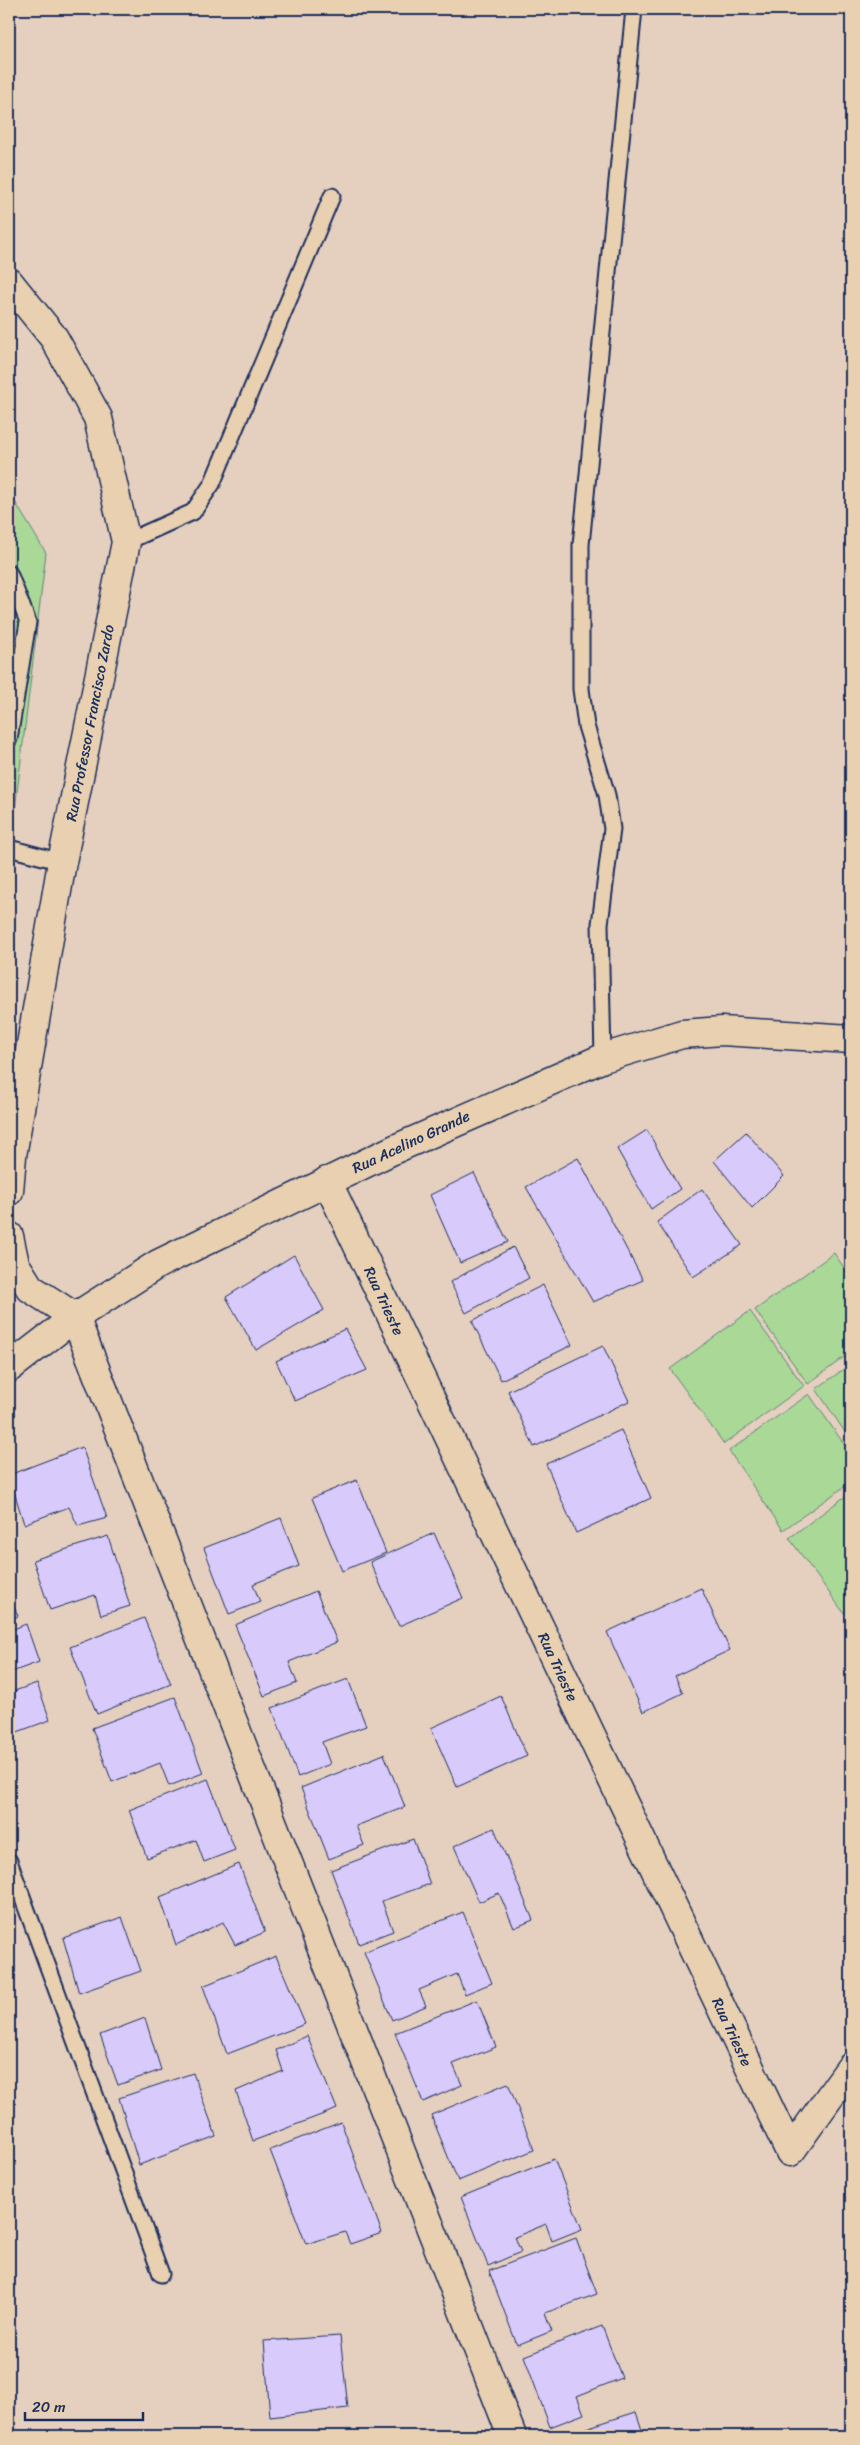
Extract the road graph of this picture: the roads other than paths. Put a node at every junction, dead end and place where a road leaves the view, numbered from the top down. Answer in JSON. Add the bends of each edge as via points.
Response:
{"nodes":[{"id":1,"x":634,"y":9,"type":"edge"},
{"id":2,"x":332,"y":196,"type":"dead end"},
{"id":3,"x":9,"y":282,"type":"edge"},
{"id":4,"x":126,"y":542,"type":"junction"},
{"id":5,"x":9,"y":573,"type":"edge"},
{"id":6,"x":9,"y":739,"type":"edge"},
{"id":7,"x":9,"y":848,"type":"edge"},
{"id":8,"x":62,"y":862,"type":"junction"},
{"id":9,"x":851,"y":1039,"type":"edge"},
{"id":10,"x":603,"y":1058,"type":"junction"},
{"id":11,"x":327,"y":1181,"type":"junction"},
{"id":12,"x":9,"y":1190,"type":"edge"},
{"id":13,"x":9,"y":1236,"type":"edge"},
{"id":14,"x":75,"y":1317,"type":"junction"},
{"id":15,"x":9,"y":1368,"type":"edge"},
{"id":16,"x":9,"y":1861,"type":"edge"},
{"id":17,"x":851,"y":2067,"type":"edge"},
{"id":18,"x":161,"y":2274,"type":"dead end"},
{"id":19,"x":512,"y":2436,"type":"edge"}],
"edges":[{"from":1,"to":10,"type":"lane","via":[[581,545],[581,690],[586,726],[607,795],[612,829],[600,924]]},
{"from":2,"to":4,"type":"lane","via":[[212,484],[193,512]]},
{"from":3,"to":4,"type":"street","name":"Rua Professor Francisco Zardo","via":[[54,338],[98,418]]},
{"from":4,"to":8,"type":"street","name":"Rua Professor Francisco Zardo"},
{"from":5,"to":6,"type":"lane","via":[[28,622]]},
{"from":7,"to":8,"type":"lane"},
{"from":8,"to":12,"type":"street","name":"Rua Professor Francisco Zardo"},
{"from":9,"to":10,"type":"street","name":"Rua Acelino Grande","via":[[722,1031],[682,1034]]},
{"from":10,"to":11,"type":"street","name":"Rua Acelino Grande"},
{"from":11,"to":14,"type":"street","name":"Rua Acelino Grande","via":[[158,1264]]},
{"from":11,"to":17,"type":"street","name":"Rua Trieste","via":[[790,2152]]},
{"from":13,"to":14,"type":"street","via":[[14,1264],[30,1288]]},
{"from":14,"to":15,"type":"street","name":"Rua Acelino Grande"},
{"from":14,"to":19,"type":"street"},
{"from":16,"to":18,"type":"lane"}]}
